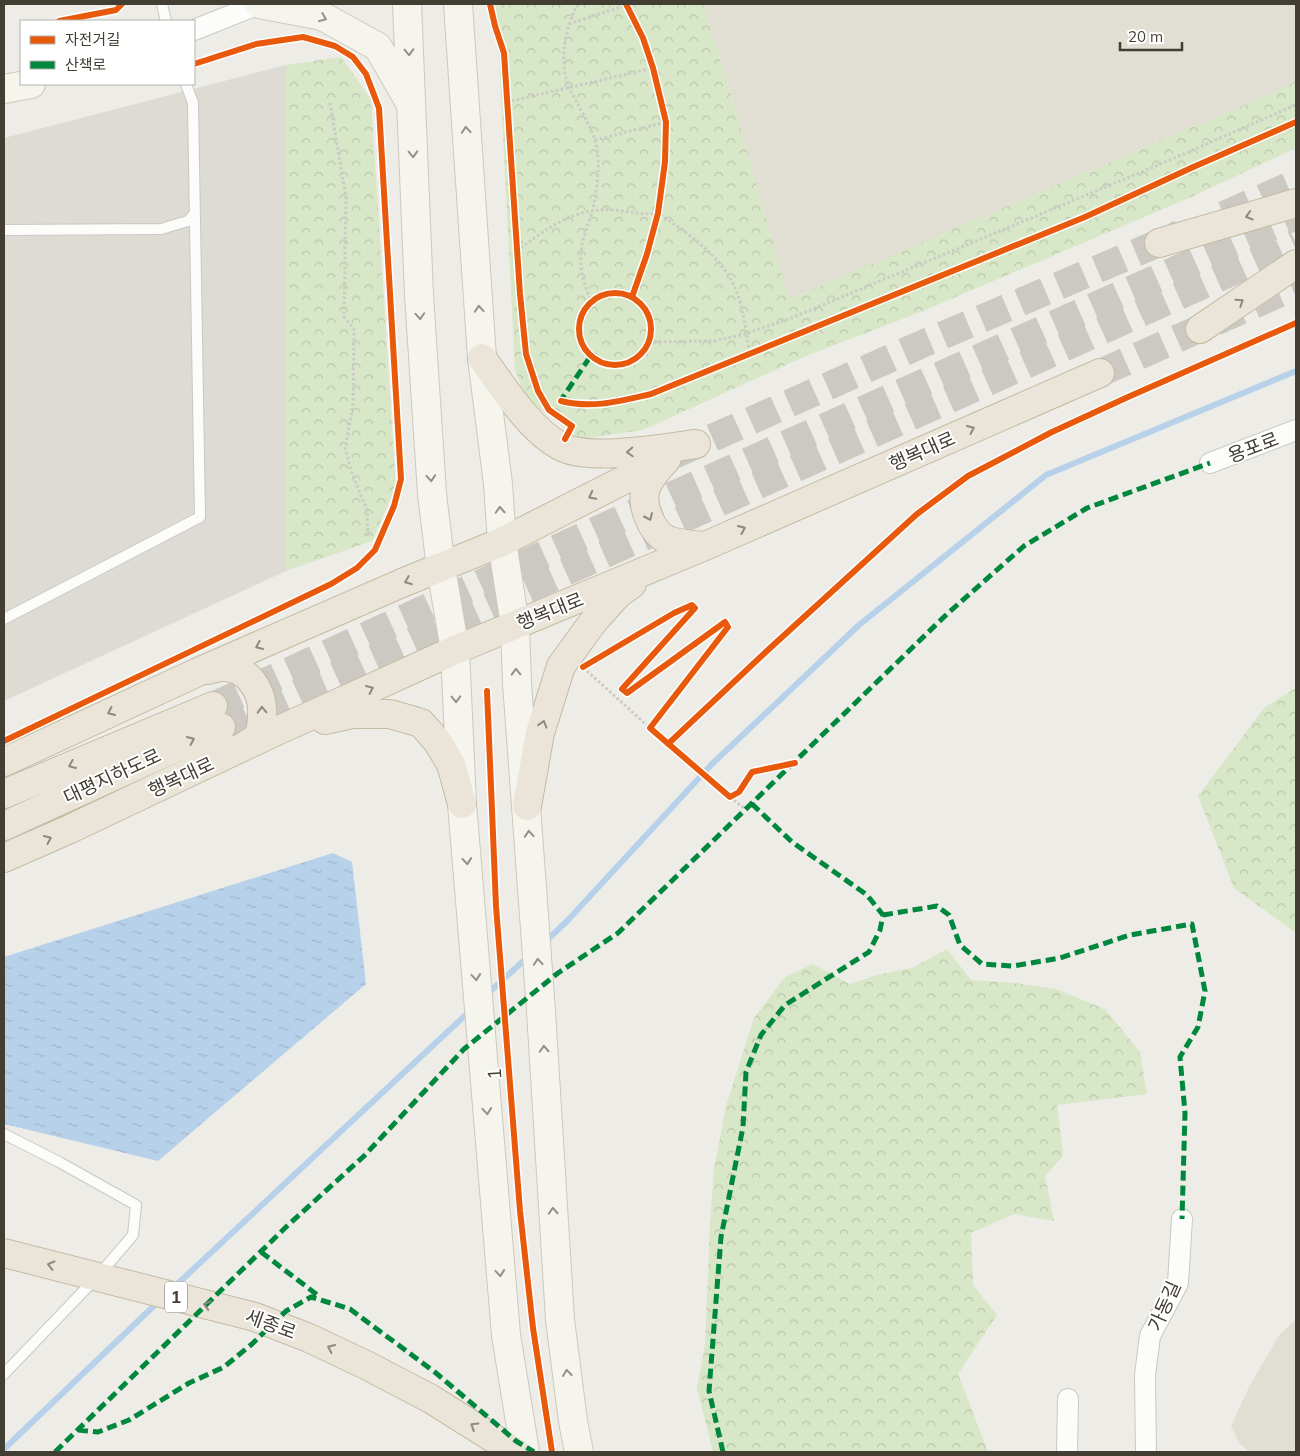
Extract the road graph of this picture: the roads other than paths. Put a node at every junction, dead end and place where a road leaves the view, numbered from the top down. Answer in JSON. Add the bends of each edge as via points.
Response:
{"nodes":[{"id":1,"x":162,"y":4,"type":"edge"},
{"id":2,"x":259,"y":4,"type":"edge"},
{"id":3,"x":407,"y":4,"type":"edge"},
{"id":4,"x":458,"y":4,"type":"edge"},
{"id":5,"x":166,"y":20,"type":"edge"},
{"id":6,"x":195,"y":30,"type":"edge"},
{"id":7,"x":26,"y":85,"type":"edge"},
{"id":8,"x":186,"y":85,"type":"edge"},
{"id":9,"x":4,"y":90,"type":"edge"},
{"id":10,"x":411,"y":105,"type":"junction"},
{"id":11,"x":1296,"y":203,"type":"edge"},
{"id":12,"x":195,"y":213,"type":"junction"},
{"id":13,"x":4,"y":230,"type":"edge"},
{"id":14,"x":1159,"y":243,"type":"tunnel mouth"},
{"id":15,"x":1296,"y":264,"type":"edge"},
{"id":16,"x":1200,"y":329,"type":"dead end"},
{"id":17,"x":482,"y":358,"type":"junction"},
{"id":18,"x":1100,"y":373,"type":"tunnel mouth"},
{"id":19,"x":1296,"y":430,"type":"edge"},
{"id":20,"x":696,"y":444,"type":"tunnel mouth"},
{"id":21,"x":1210,"y":463,"type":"dead end"},
{"id":22,"x":502,"y":542,"type":"junction"},
{"id":23,"x":704,"y":546,"type":"junction"},
{"id":24,"x":656,"y":567,"type":"junction"},
{"id":25,"x":441,"y":568,"type":"junction"},
{"id":26,"x":4,"y":619,"type":"edge"},
{"id":27,"x":515,"y":625,"type":"junction"},
{"id":28,"x":455,"y":650,"type":"junction"},
{"id":29,"x":198,"y":672,"type":"junction"},
{"id":30,"x":272,"y":733,"type":"junction"},
{"id":31,"x":240,"y":749,"type":"junction"},
{"id":32,"x":4,"y":762,"type":"edge"},
{"id":33,"x":4,"y":794,"type":"edge"},
{"id":34,"x":462,"y":804,"type":"junction"},
{"id":35,"x":527,"y":806,"type":"junction"},
{"id":36,"x":4,"y":826,"type":"edge"},
{"id":37,"x":4,"y":858,"type":"edge"},
{"id":38,"x":4,"y":1134,"type":"edge"},
{"id":39,"x":1182,"y":1219,"type":"dead end"},
{"id":40,"x":4,"y":1253,"type":"edge"},
{"id":41,"x":98,"y":1276,"type":"junction"},
{"id":42,"x":4,"y":1374,"type":"edge"},
{"id":43,"x":1068,"y":1398,"type":"dead end"},
{"id":44,"x":514,"y":1452,"type":"edge"},
{"id":45,"x":525,"y":1452,"type":"edge"},
{"id":46,"x":579,"y":1452,"type":"edge"},
{"id":47,"x":1067,"y":1452,"type":"edge"},
{"id":48,"x":1146,"y":1452,"type":"edge"}],
"edges":[{"from":1,"to":5,"type":"lane"},
{"from":2,"to":6,"type":"street"},
{"from":2,"to":10,"type":"street","one_way":true,"via":[[322,16],[378,47]]},
{"from":3,"to":10,"type":"street","one_way":true},
{"from":17,"to":4,"type":"street","one_way":true},
{"from":7,"to":9,"type":"street"},
{"from":8,"to":12,"type":"lane","via":[[193,103]]},
{"from":10,"to":25,"type":"street","one_way":true,"via":[[418,295],[432,494]]},
{"from":11,"to":14,"type":"highway","one_way":true},
{"from":12,"to":13,"type":"lane","via":[[188,220],[161,229]]},
{"from":12,"to":26,"type":"lane","via":[[200,516]]},
{"from":16,"to":15,"type":"highway","one_way":true},
{"from":20,"to":17,"type":"highway","one_way":true,"via":[[633,452],[579,452],[561,447],[519,409]]},
{"from":22,"to":17,"type":"street","one_way":true},
{"from":23,"to":18,"type":"highway","name":"행복대로","one_way":true},
{"from":19,"to":21,"type":"street","name":"용포로"},
{"from":22,"to":23,"type":"highway","via":[[667,458],[645,492],[646,511],[651,523],[670,541]]},
{"from":22,"to":25,"type":"highway"},
{"from":22,"to":27,"type":"street"},
{"from":23,"to":24,"type":"highway","name":"행복대로"},
{"from":24,"to":27,"type":"highway","name":"행복대로"},
{"from":35,"to":24,"type":"highway","one_way":true,"via":[[540,734],[561,666],[618,594]]},
{"from":25,"to":28,"type":"street"},
{"from":25,"to":29,"type":"highway","one_way":true},
{"from":27,"to":28,"type":"highway","name":"행복대로"},
{"from":35,"to":27,"type":"street","one_way":true},
{"from":30,"to":28,"type":"highway","name":"행복대로","one_way":true},
{"from":28,"to":34,"type":"street","one_way":true},
{"from":31,"to":29,"type":"highway","one_way":true,"via":[[257,737],[260,730],[263,706],[259,691],[250,678],[238,671],[223,667]]},
{"from":29,"to":32,"type":"highway","one_way":true},
{"from":30,"to":31,"type":"highway","name":"행복대로"},
{"from":30,"to":34,"type":"highway","via":[[352,714],[390,714],[421,723],[451,764]]},
{"from":37,"to":31,"type":"highway","name":"행복대로","one_way":true},
{"from":36,"to":33,"type":"highway","name":"대평지하도로","one_way":true,"via":[[217,716]]},
{"from":34,"to":45,"type":"street","one_way":true,"via":[[506,1335]]},
{"from":46,"to":35,"type":"street","one_way":true,"via":[[560,1320]]},
{"from":38,"to":41,"type":"lane","via":[[136,1205],[133,1235]]},
{"from":39,"to":48,"type":"street","name":"가동길","via":[[1178,1284],[1150,1336],[1145,1375]]},
{"from":41,"to":40,"type":"highway","name":"세종로","number":"1","one_way":true},
{"from":41,"to":42,"type":"lane"},
{"from":44,"to":41,"type":"highway","name":"세종로","number":"1","one_way":true,"via":[[431,1399],[309,1338],[255,1317]]},
{"from":43,"to":47,"type":"street"}]}
